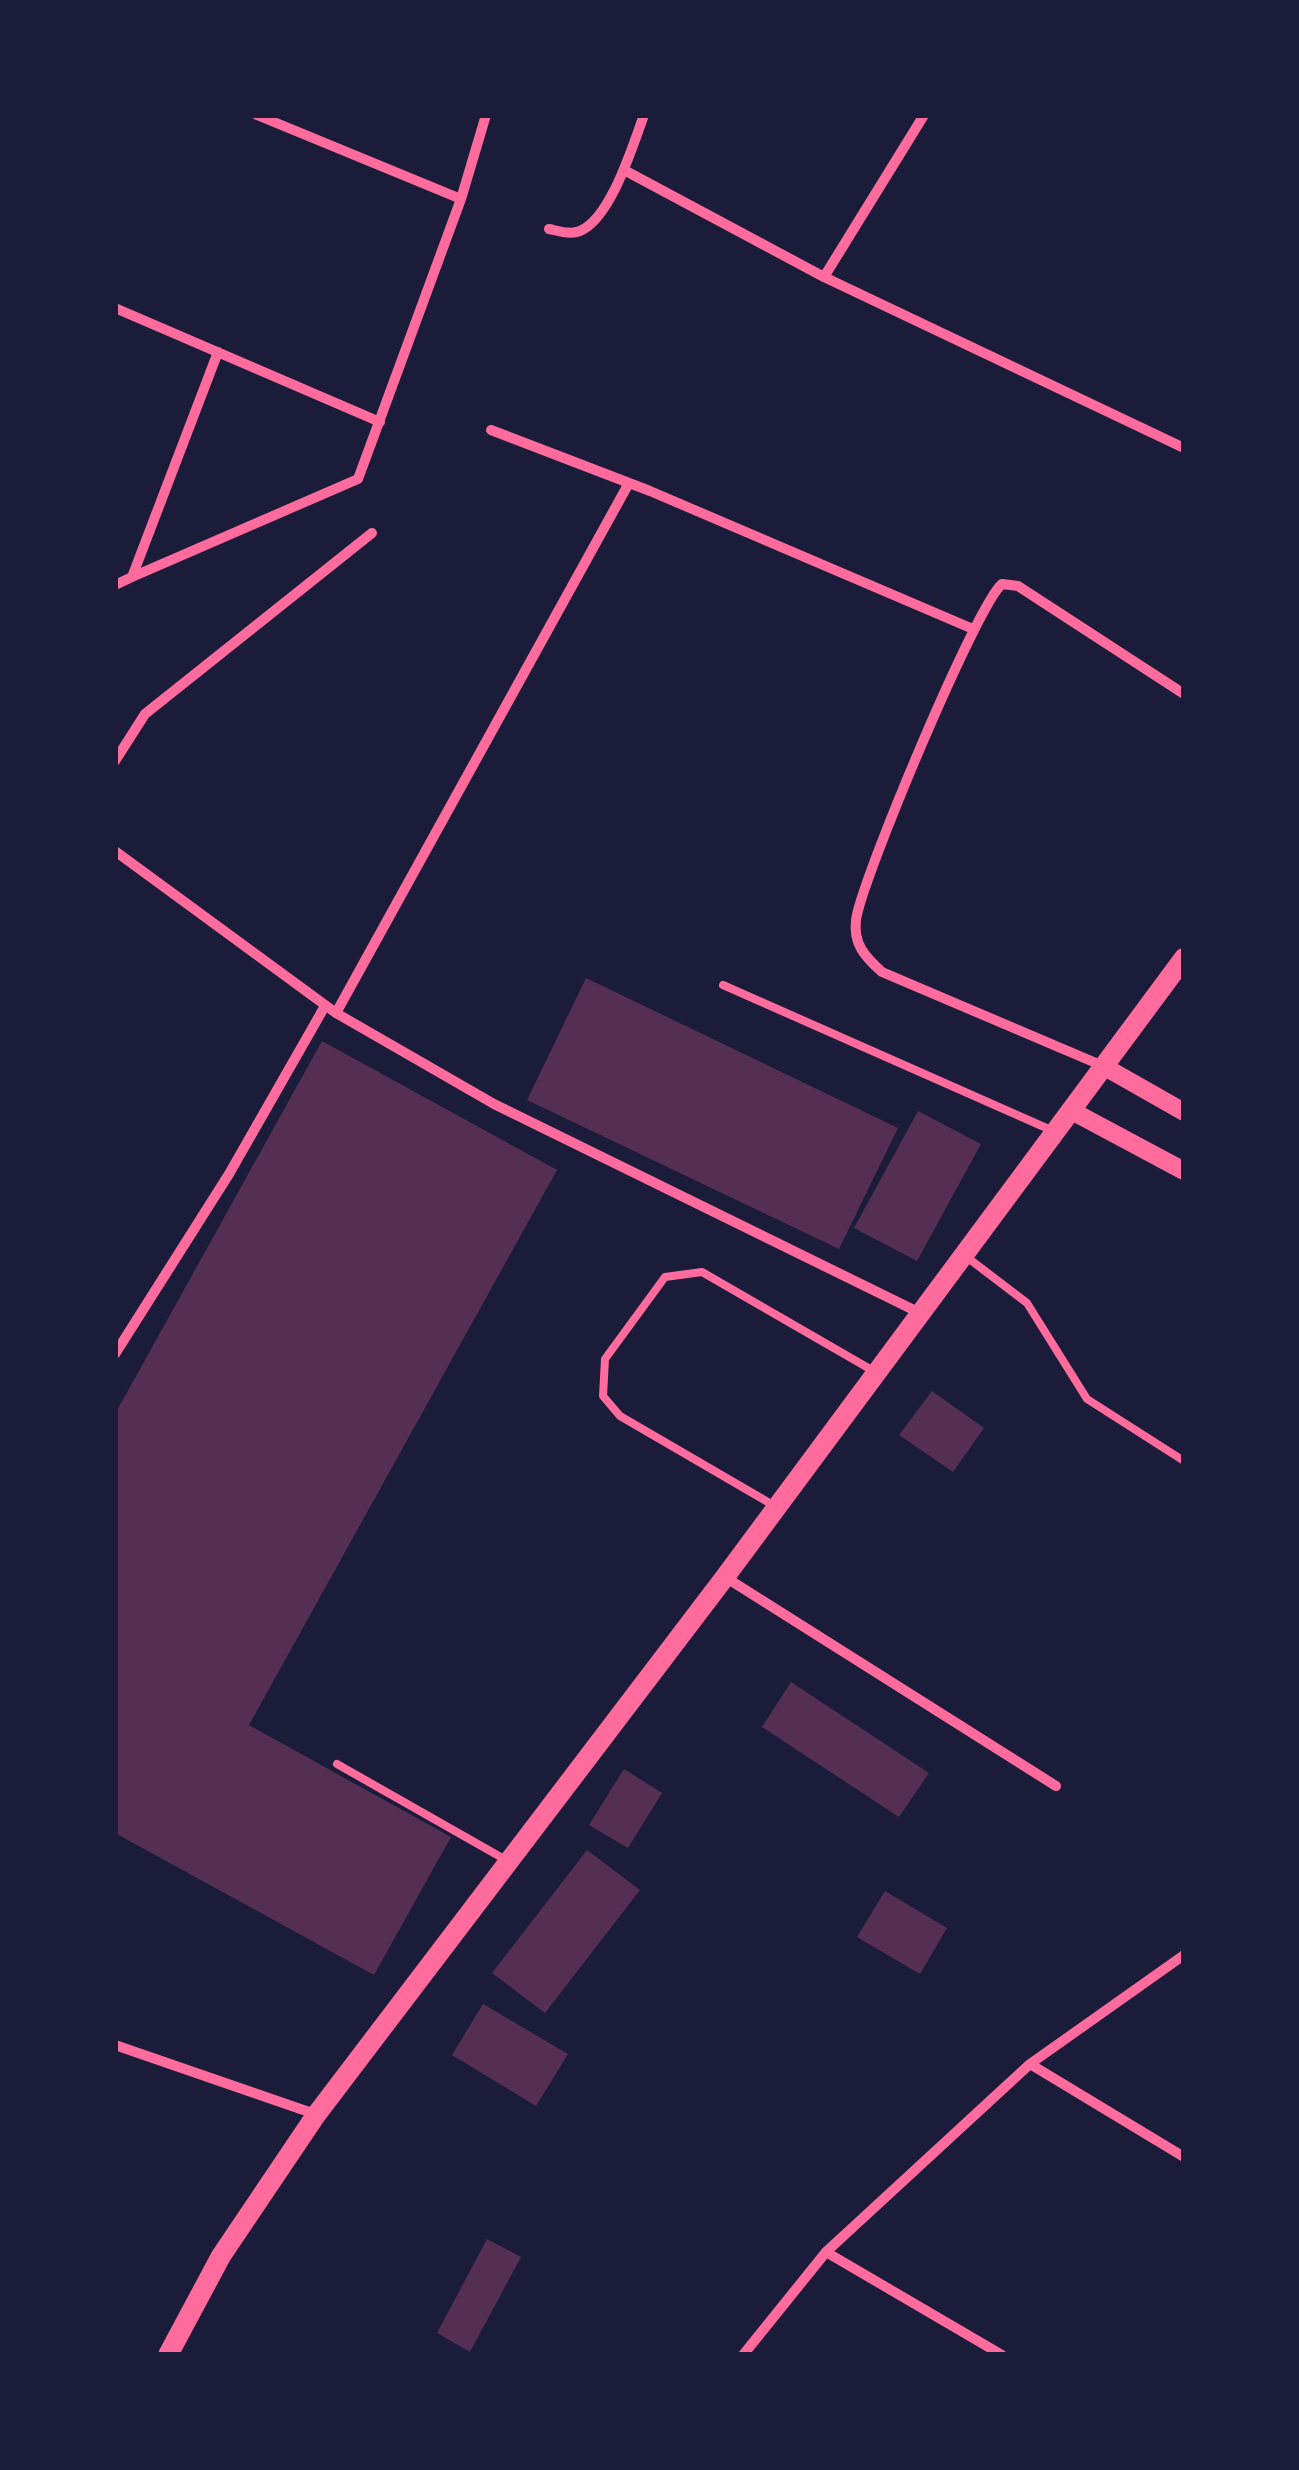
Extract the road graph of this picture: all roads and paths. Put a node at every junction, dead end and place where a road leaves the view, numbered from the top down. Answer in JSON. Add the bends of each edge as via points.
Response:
{"nodes":[{"id":1,"x":257,"y":115,"type":"edge"},
{"id":2,"x":486,"y":115,"type":"edge"},
{"id":3,"x":644,"y":115,"type":"edge"},
{"id":4,"x":924,"y":115,"type":"edge"},
{"id":5,"x":624,"y":170,"type":"junction"},
{"id":6,"x":461,"y":199,"type":"junction"},
{"id":7,"x":549,"y":229,"type":"dead end"},
{"id":8,"x":824,"y":277,"type":"junction"},
{"id":9,"x":115,"y":308,"type":"edge"},
{"id":10,"x":218,"y":352,"type":"junction"},
{"id":11,"x":380,"y":422,"type":"junction"},
{"id":12,"x":491,"y":430,"type":"dead end"},
{"id":13,"x":1184,"y":448,"type":"edge"},
{"id":14,"x":629,"y":483,"type":"junction"},
{"id":15,"x":372,"y":533,"type":"dead end"},
{"id":16,"x":132,"y":577,"type":"junction"},
{"id":17,"x":115,"y":585,"type":"edge"},
{"id":18,"x":973,"y":630,"type":"junction"},
{"id":19,"x":1184,"y":694,"type":"edge"},
{"id":20,"x":115,"y":761,"type":"edge"},
{"id":21,"x":115,"y":851,"type":"edge"},
{"id":22,"x":1184,"y":958,"type":"edge"},
{"id":23,"x":723,"y":984,"type":"dead end"},
{"id":24,"x":325,"y":1006,"type":"junction"},
{"id":25,"x":336,"y":1013,"type":"junction"},
{"id":26,"x":1103,"y":1066,"type":"junction"},
{"id":27,"x":1070,"y":1110,"type":"junction"},
{"id":28,"x":1184,"y":1112,"type":"edge"},
{"id":29,"x":1055,"y":1132,"type":"junction"},
{"id":30,"x":1184,"y":1171,"type":"edge"},
{"id":31,"x":964,"y":1255,"type":"junction"},
{"id":32,"x":921,"y":1313,"type":"junction"},
{"id":33,"x":115,"y":1354,"type":"edge"},
{"id":34,"x":877,"y":1373,"type":"junction"},
{"id":35,"x":1184,"y":1461,"type":"edge"},
{"id":36,"x":777,"y":1507,"type":"junction"},
{"id":37,"x":726,"y":1577,"type":"junction"},
{"id":38,"x":337,"y":1764,"type":"dead end"},
{"id":39,"x":1056,"y":1786,"type":"dead end"},
{"id":40,"x":510,"y":1862,"type":"junction"},
{"id":41,"x":1184,"y":1954,"type":"edge"},
{"id":42,"x":115,"y":2045,"type":"edge"},
{"id":43,"x":1030,"y":2064,"type":"junction"},
{"id":44,"x":316,"y":2115,"type":"junction"},
{"id":45,"x":1184,"y":2157,"type":"edge"},
{"id":46,"x":826,"y":2252,"type":"junction"},
{"id":47,"x":168,"y":2355,"type":"edge"},
{"id":48,"x":743,"y":2355,"type":"edge"},
{"id":49,"x":1002,"y":2355,"type":"edge"}],
"edges":[{"from":1,"to":6,"type":"street"},
{"from":2,"to":6,"type":"street"},
{"from":3,"to":5,"type":"street"},
{"from":4,"to":8,"type":"street"},
{"from":5,"to":7,"type":"street","via":[[598,217],[583,230]]},
{"from":5,"to":8,"type":"street"},
{"from":6,"to":11,"type":"street"},
{"from":8,"to":13,"type":"street"},
{"from":9,"to":10,"type":"street"},
{"from":10,"to":11,"type":"street"},
{"from":10,"to":16,"type":"street"},
{"from":11,"to":16,"type":"street","via":[[358,480]]},
{"from":12,"to":14,"type":"street"},
{"from":14,"to":18,"type":"street"},
{"from":14,"to":25,"type":"street"},
{"from":15,"to":20,"type":"street","via":[[145,714]]},
{"from":16,"to":17,"type":"street"},
{"from":18,"to":19,"type":"street","via":[[997,588],[1010,583]]},
{"from":18,"to":26,"type":"street","via":[[874,860],[856,941],[882,972]]},
{"from":21,"to":24,"type":"street"},
{"from":22,"to":26,"type":"main road"},
{"from":23,"to":29,"type":"lane"},
{"from":24,"to":25,"type":"street"},
{"from":24,"to":33,"type":"street"},
{"from":25,"to":32,"type":"street","via":[[494,1104]]},
{"from":26,"to":27,"type":"main road"},
{"from":26,"to":28,"type":"street"},
{"from":27,"to":29,"type":"main road"},
{"from":27,"to":30,"type":"street"},
{"from":29,"to":31,"type":"main road"},
{"from":31,"to":32,"type":"main road"},
{"from":31,"to":35,"type":"lane","via":[[1027,1303],[1087,1399]]},
{"from":32,"to":34,"type":"main road"},
{"from":34,"to":36,"type":"main road"},
{"from":34,"to":36,"type":"lane","via":[[702,1272],[665,1278],[605,1359],[604,1396],[620,1416]]},
{"from":36,"to":37,"type":"main road"},
{"from":37,"to":39,"type":"street"},
{"from":37,"to":40,"type":"main road"},
{"from":38,"to":40,"type":"lane"},
{"from":40,"to":44,"type":"main road"},
{"from":41,"to":43,"type":"street"},
{"from":42,"to":44,"type":"street"},
{"from":43,"to":45,"type":"street"},
{"from":43,"to":46,"type":"street"},
{"from":44,"to":47,"type":"main road","via":[[221,2256]]},
{"from":46,"to":48,"type":"street"},
{"from":46,"to":49,"type":"street"}]}
